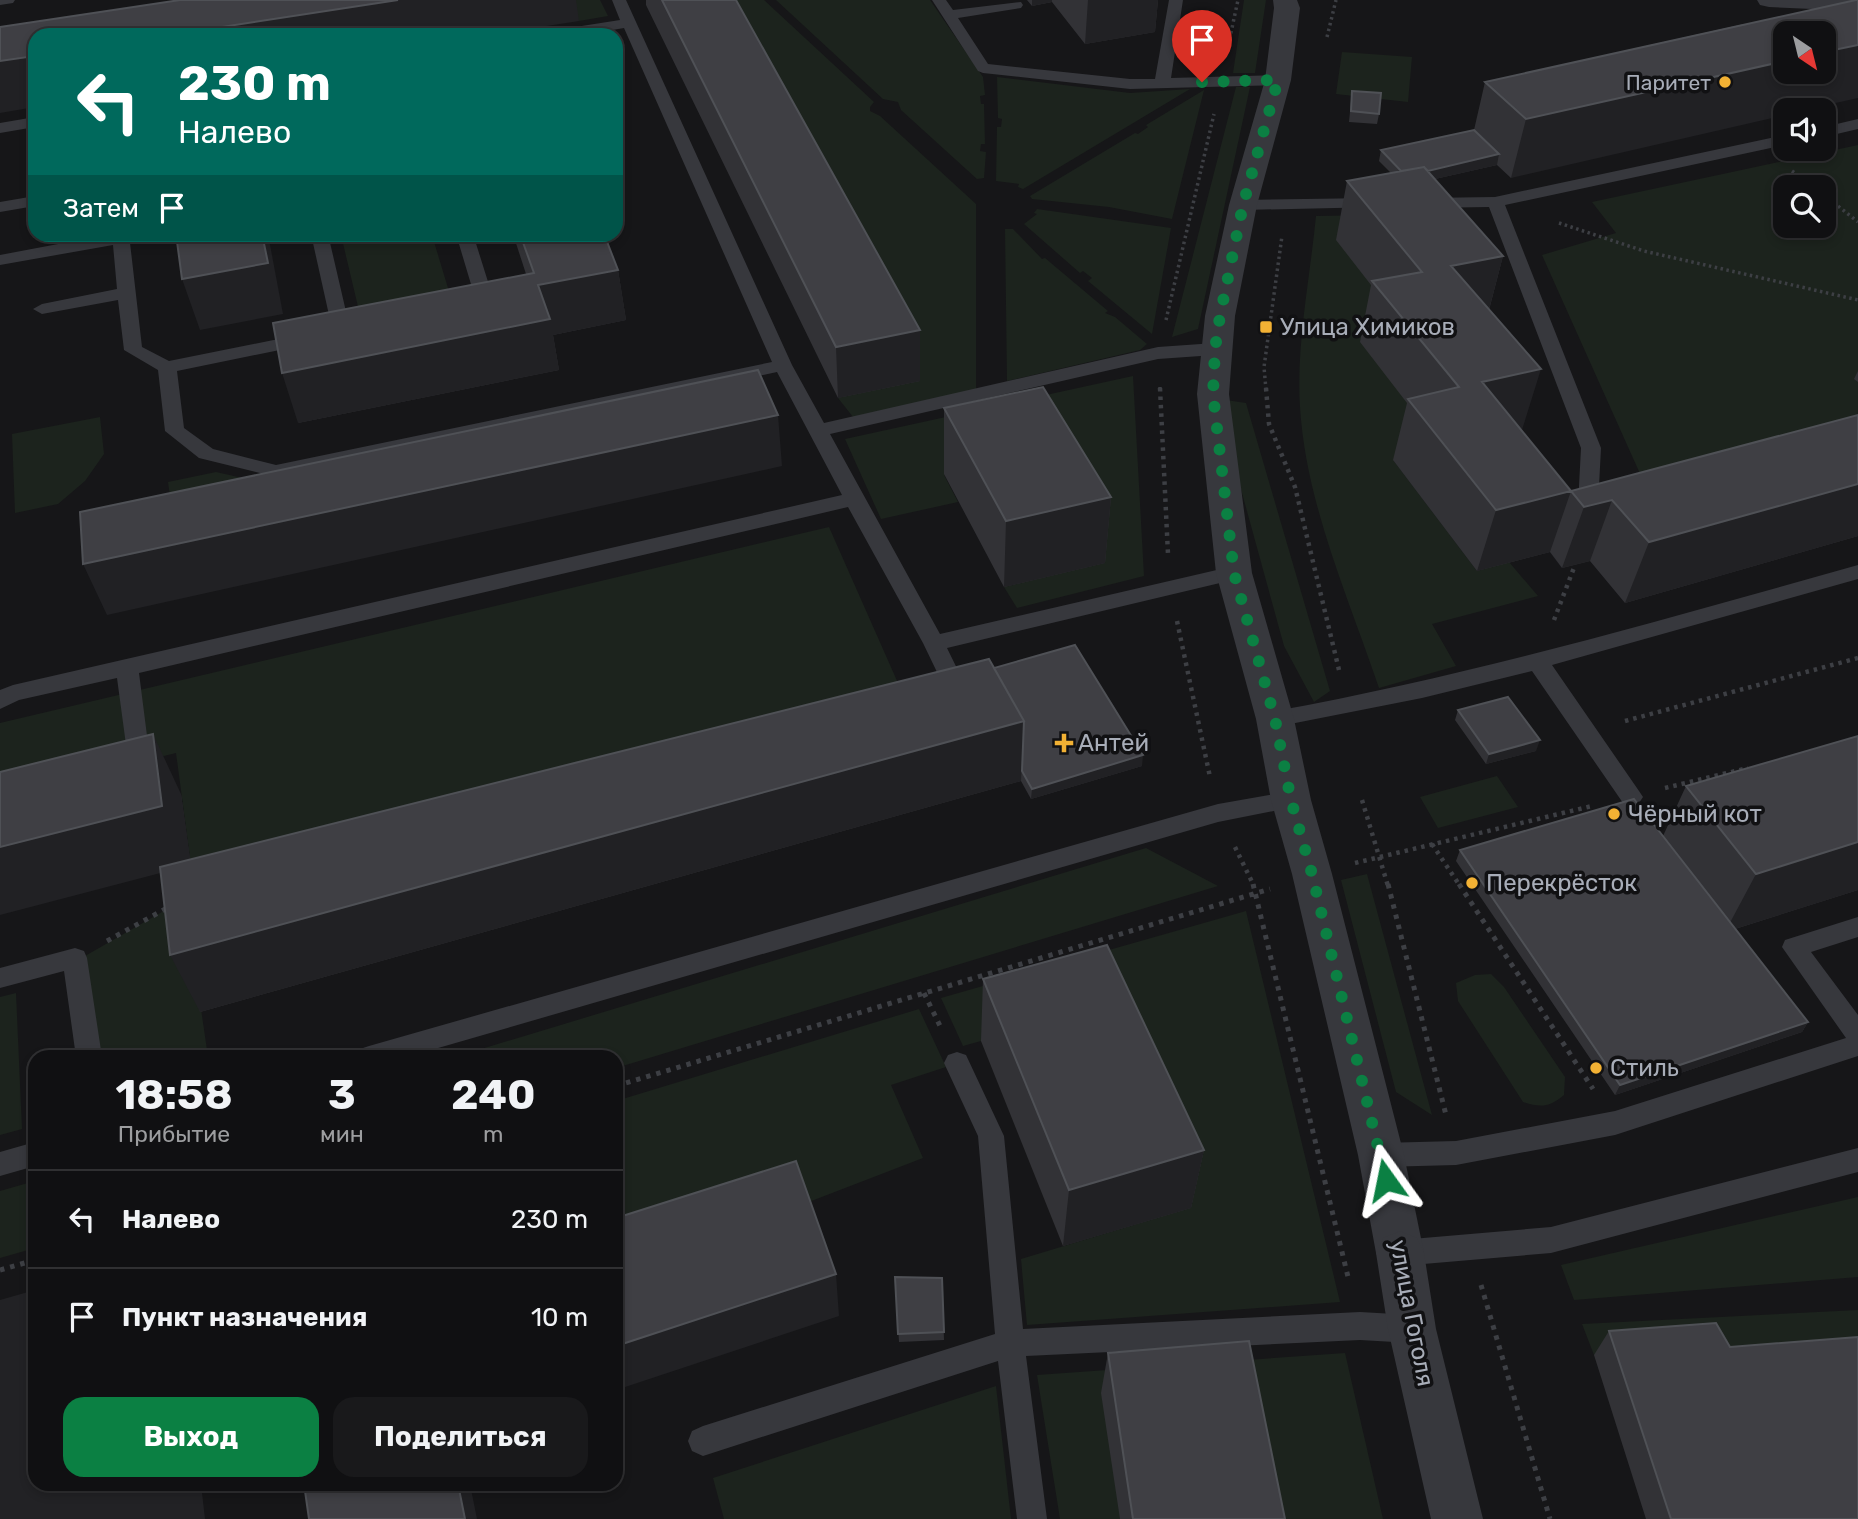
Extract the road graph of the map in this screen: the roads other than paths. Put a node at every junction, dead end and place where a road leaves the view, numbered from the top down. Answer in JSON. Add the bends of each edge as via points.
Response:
{"nodes":[{"id":1,"x":8,"y":0,"type":"edge"},
{"id":2,"x":619,"y":0,"type":"edge"},
{"id":3,"x":939,"y":0,"type":"edge"},
{"id":4,"x":1176,"y":0,"type":"edge"},
{"id":5,"x":1286,"y":0,"type":"edge"},
{"id":6,"x":1769,"y":0,"type":"edge"},
{"id":7,"x":1795,"y":0,"type":"edge"},
{"id":8,"x":0,"y":1,"type":"edge"},
{"id":9,"x":1858,"y":3,"type":"edge"},
{"id":10,"x":1016,"y":5,"type":"dead end"},
{"id":11,"x":949,"y":15,"type":"junction"},
{"id":12,"x":628,"y":23,"type":"junction"},
{"id":13,"x":598,"y":28,"type":"edge"},
{"id":14,"x":1278,"y":80,"type":"junction"},
{"id":15,"x":1162,"y":83,"type":"junction"},
{"id":16,"x":28,"y":123,"type":"edge"},
{"id":17,"x":1858,"y":124,"type":"edge"},
{"id":18,"x":0,"y":128,"type":"edge"},
{"id":19,"x":1836,"y":129,"type":"edge"},
{"id":20,"x":1773,"y":143,"type":"edge"},
{"id":21,"x":28,"y":202,"type":"edge"},
{"id":22,"x":1495,"y":202,"type":"junction"},
{"id":23,"x":1384,"y":203,"type":"edge"},
{"id":24,"x":1412,"y":203,"type":"edge"},
{"id":25,"x":1243,"y":205,"type":"junction"},
{"id":26,"x":0,"y":207,"type":"edge"},
{"id":27,"x":91,"y":242,"type":"edge"},
{"id":28,"x":122,"y":242,"type":"edge"},
{"id":29,"x":321,"y":242,"type":"edge"},
{"id":30,"x":467,"y":242,"type":"edge"},
{"id":31,"x":0,"y":260,"type":"edge"},
{"id":32,"x":127,"y":293,"type":"junction"},
{"id":33,"x":42,"y":309,"type":"dead end"},
{"id":34,"x":459,"y":310,"type":"edge"},
{"id":35,"x":348,"y":331,"type":"joint"},
{"id":36,"x":1215,"y":349,"type":"junction"},
{"id":37,"x":783,"y":365,"type":"junction"},
{"id":38,"x":167,"y":367,"type":"junction"},
{"id":39,"x":818,"y":430,"type":"junction"},
{"id":40,"x":855,"y":499,"type":"junction"},
{"id":41,"x":1588,"y":505,"type":"edge"},
{"id":42,"x":1858,"y":572,"type":"edge"},
{"id":43,"x":1234,"y":573,"type":"junction"},
{"id":44,"x":934,"y":643,"type":"junction"},
{"id":45,"x":1538,"y":662,"type":"junction"},
{"id":46,"x":127,"y":668,"type":"junction"},
{"id":47,"x":959,"y":695,"type":"edge"},
{"id":48,"x":0,"y":701,"type":"edge"},
{"id":49,"x":1275,"y":719,"type":"junction"},
{"id":50,"x":143,"y":792,"type":"edge"},
{"id":51,"x":1630,"y":797,"type":"edge"},
{"id":52,"x":1291,"y":800,"type":"junction"},
{"id":53,"x":1858,"y":927,"type":"edge"},
{"id":54,"x":0,"y":978,"type":"edge"},
{"id":55,"x":1858,"y":1035,"type":"edge"},
{"id":56,"x":1858,"y":1045,"type":"edge"},
{"id":57,"x":88,"y":1050,"type":"edge"},
{"id":58,"x":393,"y":1050,"type":"edge"},
{"id":59,"x":957,"y":1063,"type":"dead end"},
{"id":60,"x":1381,"y":1155,"type":"junction"},
{"id":61,"x":28,"y":1156,"type":"edge"},
{"id":62,"x":1858,"y":1160,"type":"edge"},
{"id":63,"x":0,"y":1164,"type":"edge"},
{"id":64,"x":1400,"y":1253,"type":"junction"},
{"id":65,"x":1412,"y":1329,"type":"junction"},
{"id":66,"x":1010,"y":1343,"type":"junction"},
{"id":67,"x":703,"y":1441,"type":"dead end"},
{"id":68,"x":1032,"y":1519,"type":"edge"},
{"id":69,"x":1457,"y":1519,"type":"edge"}],
"edges":[{"from":1,"to":8,"type":"lane"},
{"from":2,"to":12,"type":"lane"},
{"from":3,"to":11,"type":"lane"},
{"from":4,"to":15,"type":"lane"},
{"from":5,"to":14,"type":"street","name":"улица Гоголя"},
{"from":6,"to":7,"type":"street"},
{"from":7,"to":9,"type":"street"},
{"from":10,"to":11,"type":"lane"},
{"from":11,"to":15,"type":"lane","via":[[983,68],[1130,84]]},
{"from":12,"to":13,"type":"lane"},
{"from":12,"to":37,"type":"lane"},
{"from":14,"to":15,"type":"lane"},
{"from":14,"to":25,"type":"street","name":"улица Гоголя"},
{"from":16,"to":18,"type":"lane"},
{"from":17,"to":19,"type":"lane"},
{"from":20,"to":22,"type":"lane"},
{"from":21,"to":26,"type":"lane"},
{"from":22,"to":24,"type":"lane"},
{"from":22,"to":41,"type":"lane","via":[[1591,448]]},
{"from":23,"to":25,"type":"lane"},
{"from":25,"to":36,"type":"street","name":"улица Гоголя"},
{"from":27,"to":31,"type":"lane"},
{"from":28,"to":32,"type":"lane"},
{"from":29,"to":35,"type":"lane"},
{"from":30,"to":34,"type":"lane","via":[[486,304]]},
{"from":32,"to":33,"type":"lane"},
{"from":32,"to":38,"type":"lane","via":[[133,350]]},
{"from":35,"to":38,"type":"lane"},
{"from":36,"to":39,"type":"lane","via":[[1158,353]]},
{"from":36,"to":43,"type":"street","name":"улица Гоголя","via":[[1213,394]]},
{"from":37,"to":38,"type":"lane","via":[[276,471],[206,454],[175,431]]},
{"from":37,"to":39,"type":"lane"},
{"from":39,"to":40,"type":"lane"},
{"from":40,"to":44,"type":"lane"},
{"from":40,"to":46,"type":"lane"},
{"from":42,"to":45,"type":"lane"},
{"from":43,"to":44,"type":"lane"},
{"from":43,"to":49,"type":"street","name":"улица Гоголя"},
{"from":44,"to":47,"type":"lane"},
{"from":45,"to":49,"type":"lane","via":[[1348,707]]},
{"from":45,"to":51,"type":"lane"},
{"from":46,"to":48,"type":"lane","via":[[13,693]]},
{"from":46,"to":50,"type":"lane"},
{"from":49,"to":52,"type":"street","name":"улица Гоголя"},
{"from":52,"to":58,"type":"lane","via":[[1205,817]]},
{"from":52,"to":60,"type":"street","name":"улица Гоголя"},
{"from":53,"to":55,"type":"lane","via":[[1794,947]]},
{"from":54,"to":57,"type":"lane","via":[[75,958]]},
{"from":56,"to":60,"type":"lane","via":[[1615,1123],[1456,1153]]},
{"from":59,"to":66,"type":"lane","via":[[991,1136]]},
{"from":60,"to":64,"type":"street","name":"улица Гоголя"},
{"from":61,"to":63,"type":"lane"},
{"from":62,"to":64,"type":"lane","via":[[1551,1240]]},
{"from":64,"to":65,"type":"street","name":"улица Гоголя"},
{"from":65,"to":66,"type":"lane","via":[[1360,1326]]},
{"from":65,"to":69,"type":"street","name":"улица Гоголя"},
{"from":66,"to":67,"type":"lane"},
{"from":66,"to":68,"type":"lane"}]}
